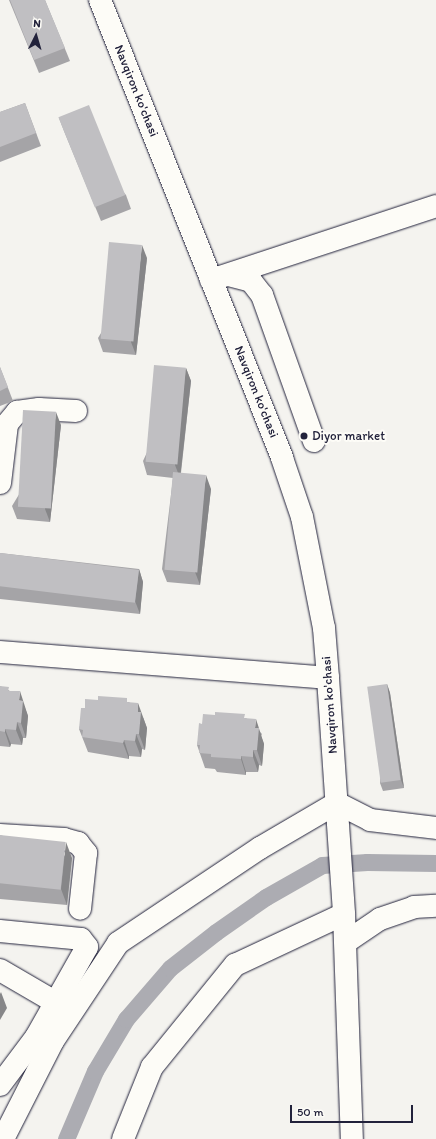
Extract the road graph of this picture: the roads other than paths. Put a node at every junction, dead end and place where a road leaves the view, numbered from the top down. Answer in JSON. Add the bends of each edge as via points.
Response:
{"nodes":[{"id":1,"x":100,"y":0,"type":"edge"},
{"id":2,"x":436,"y":206,"type":"edge"},
{"id":3,"x":220,"y":278,"type":"junction"},
{"id":4,"x":76,"y":411,"type":"dead end"},
{"id":5,"x":314,"y":441,"type":"dead end"},
{"id":6,"x":0,"y":483,"type":"edge"},
{"id":7,"x":0,"y":652,"type":"edge"},
{"id":8,"x":328,"y":678,"type":"junction"},
{"id":9,"x":337,"y":803,"type":"junction"},
{"id":10,"x":436,"y":828,"type":"edge"},
{"id":11,"x":0,"y":835,"type":"edge"},
{"id":12,"x":436,"y":906,"type":"edge"},
{"id":13,"x":80,"y":909,"type":"dead end"},
{"id":14,"x":344,"y":914,"type":"junction"},
{"id":15,"x":0,"y":931,"type":"edge"},
{"id":16,"x":346,"y":942,"type":"junction"},
{"id":17,"x":0,"y":970,"type":"edge"},
{"id":18,"x":55,"y":1002,"type":"junction"},
{"id":19,"x":0,"y":1084,"type":"edge"},
{"id":20,"x":3,"y":1139,"type":"edge"},
{"id":21,"x":123,"y":1139,"type":"edge"},
{"id":22,"x":352,"y":1139,"type":"edge"}],
"edges":[{"from":1,"to":3,"type":"main road","name":"Navqiron ko'chasi"},
{"from":2,"to":3,"type":"main road"},
{"from":3,"to":5,"type":"main road","via":[[251,281],[262,295]]},
{"from":3,"to":8,"type":"main road","name":"Navqiron ko'chasi","via":[[302,517],[324,628]]},
{"from":4,"to":6,"type":"main road","via":[[39,409],[17,412],[7,424]]},
{"from":7,"to":8,"type":"main road"},
{"from":8,"to":9,"type":"main road","name":"Navqiron ko'chasi"},
{"from":9,"to":10,"type":"main road","via":[[370,820]]},
{"from":9,"to":14,"type":"main road","name":"Navqiron ko'chasi"},
{"from":9,"to":20,"type":"main road","via":[[260,848],[118,943],[53,1041]]},
{"from":11,"to":13,"type":"main road","via":[[64,839],[78,843],[86,853]]},
{"from":12,"to":16,"type":"main road","via":[[414,907],[380,919]]},
{"from":14,"to":16,"type":"main road","name":"Navqiron ko'chasi"},
{"from":14,"to":21,"type":"main road","via":[[235,965],[152,1067]]},
{"from":15,"to":18,"type":"main road","via":[[81,939],[86,943],[87,948]]},
{"from":16,"to":22,"type":"main road","name":"Navqiron ko'chasi"},
{"from":17,"to":18,"type":"main road"},
{"from":18,"to":19,"type":"main road","via":[[36,1037]]}]}
